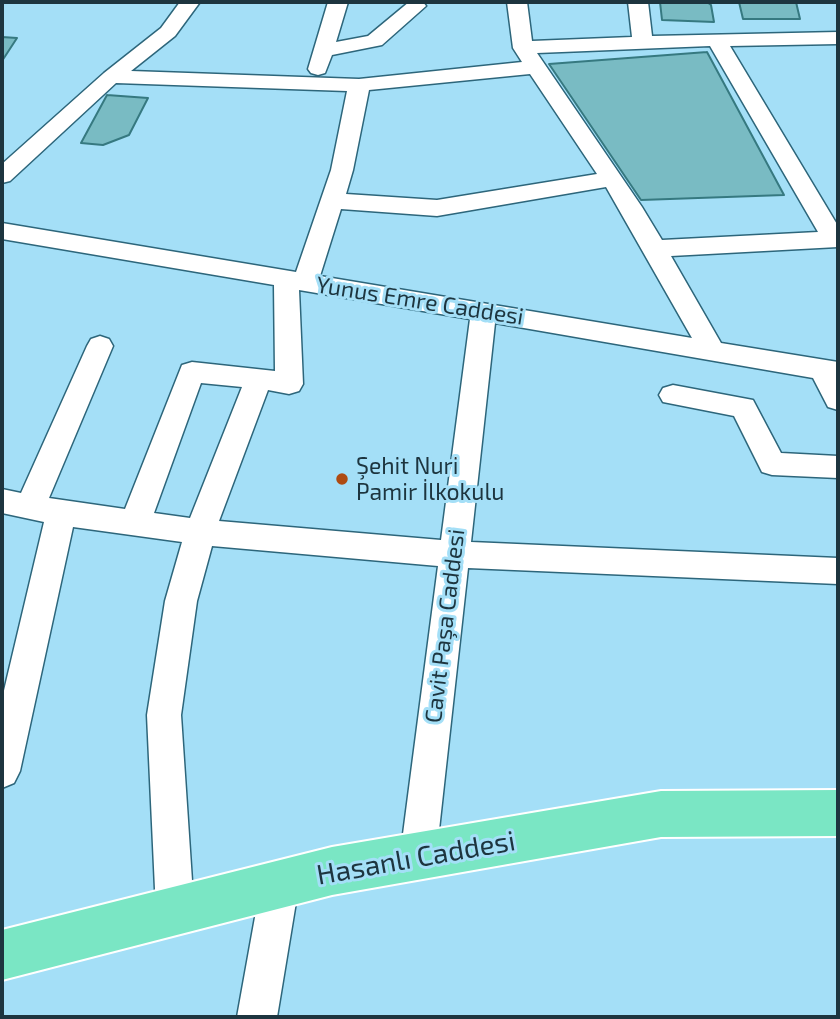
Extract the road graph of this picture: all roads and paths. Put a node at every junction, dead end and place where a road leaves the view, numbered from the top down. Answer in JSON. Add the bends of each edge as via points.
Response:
{"nodes":[{"id":1,"x":190,"y":2,"type":"edge"},
{"id":2,"x":338,"y":2,"type":"edge"},
{"id":3,"x":517,"y":2,"type":"edge"},
{"id":4,"x":638,"y":2,"type":"edge"},
{"id":5,"x":416,"y":5,"type":"dead end"},
{"id":6,"x":838,"y":38,"type":"edge"},
{"id":7,"x":717,"y":40,"type":"junction"},
{"id":8,"x":643,"y":43,"type":"junction"},
{"id":9,"x":323,"y":51,"type":"junction"},
{"id":10,"x":530,"y":58,"type":"junction"},
{"id":11,"x":111,"y":77,"type":"junction"},
{"id":12,"x":315,"y":84,"type":"junction"},
{"id":13,"x":359,"y":85,"type":"junction"},
{"id":14,"x":2,"y":176,"type":"edge"},
{"id":15,"x":612,"y":179,"type":"junction"},
{"id":16,"x":332,"y":201,"type":"junction"},
{"id":17,"x":2,"y":231,"type":"edge"},
{"id":18,"x":836,"y":239,"type":"edge"},
{"id":19,"x":655,"y":249,"type":"junction"},
{"id":20,"x":295,"y":281,"type":"junction"},
{"id":21,"x":484,"y":311,"type":"junction"},
{"id":22,"x":100,"y":346,"type":"dead end"},
{"id":23,"x":713,"y":351,"type":"junction"},
{"id":24,"x":830,"y":371,"type":"edge"},
{"id":25,"x":259,"y":378,"type":"junction"},
{"id":26,"x":673,"y":395,"type":"dead end"},
{"id":27,"x":838,"y":400,"type":"edge"},
{"id":28,"x":838,"y":467,"type":"edge"},
{"id":29,"x":16,"y":504,"type":"edge"},
{"id":30,"x":61,"y":513,"type":"junction"},
{"id":31,"x":135,"y":523,"type":"junction"},
{"id":32,"x":200,"y":532,"type":"junction"},
{"id":33,"x":454,"y":554,"type":"junction"},
{"id":34,"x":838,"y":571,"type":"edge"},
{"id":35,"x":2,"y":771,"type":"edge"},
{"id":36,"x":838,"y":813,"type":"edge"},
{"id":37,"x":418,"y":857,"type":"junction"},
{"id":38,"x":280,"y":884,"type":"junction"},
{"id":39,"x":175,"y":911,"type":"junction"},
{"id":40,"x":2,"y":955,"type":"edge"},
{"id":41,"x":257,"y":1017,"type":"edge"}],
"edges":[{"from":1,"to":11,"type":"street","via":[[168,32]]},
{"from":2,"to":9,"type":"street"},
{"from":3,"to":10,"type":"street"},
{"from":4,"to":8,"type":"street"},
{"from":5,"to":9,"type":"street","via":[[375,41]]},
{"from":6,"to":7,"type":"street"},
{"from":7,"to":8,"type":"street"},
{"from":7,"to":18,"type":"street"},
{"from":8,"to":10,"type":"street"},
{"from":9,"to":12,"type":"street"},
{"from":10,"to":13,"type":"street"},
{"from":10,"to":15,"type":"street"},
{"from":11,"to":12,"type":"street"},
{"from":11,"to":14,"type":"street"},
{"from":12,"to":13,"type":"street"},
{"from":13,"to":16,"type":"street"},
{"from":15,"to":16,"type":"street","via":[[437,208]]},
{"from":15,"to":19,"type":"street"},
{"from":16,"to":20,"type":"street"},
{"from":17,"to":20,"type":"street","name":"Yunus Emre Caddesi"},
{"from":18,"to":19,"type":"street"},
{"from":19,"to":23,"type":"street"},
{"from":20,"to":21,"type":"street","name":"Yunus Emre Caddesi"},
{"from":20,"to":25,"type":"street","via":[[289,384]]},
{"from":21,"to":23,"type":"street","name":"Yunus Emre Caddesi"},
{"from":21,"to":33,"type":"street","name":"Cavit Paşa Caddesi"},
{"from":22,"to":29,"type":"street"},
{"from":23,"to":24,"type":"street","name":"Yunus Emre Caddesi"},
{"from":24,"to":27,"type":"street"},
{"from":25,"to":31,"type":"street","via":[[192,372]]},
{"from":25,"to":32,"type":"street"},
{"from":26,"to":28,"type":"street","via":[[743,407],[772,464]]},
{"from":29,"to":30,"type":"street"},
{"from":30,"to":31,"type":"street"},
{"from":30,"to":35,"type":"street"},
{"from":31,"to":32,"type":"street"},
{"from":32,"to":33,"type":"street"},
{"from":32,"to":39,"type":"street","via":[[181,601],[164,715]]},
{"from":33,"to":34,"type":"street"},
{"from":33,"to":37,"type":"street","name":"Cavit Paşa Caddesi"},
{"from":36,"to":37,"type":"main road","name":"Hasanlı Caddesi","via":[[662,814]]},
{"from":37,"to":38,"type":"main road","name":"Hasanlı Caddesi"},
{"from":38,"to":39,"type":"main road","name":"Hasanlı Caddesi"},
{"from":38,"to":41,"type":"street"},
{"from":39,"to":40,"type":"main road","name":"Hasanlı Caddesi"}]}
